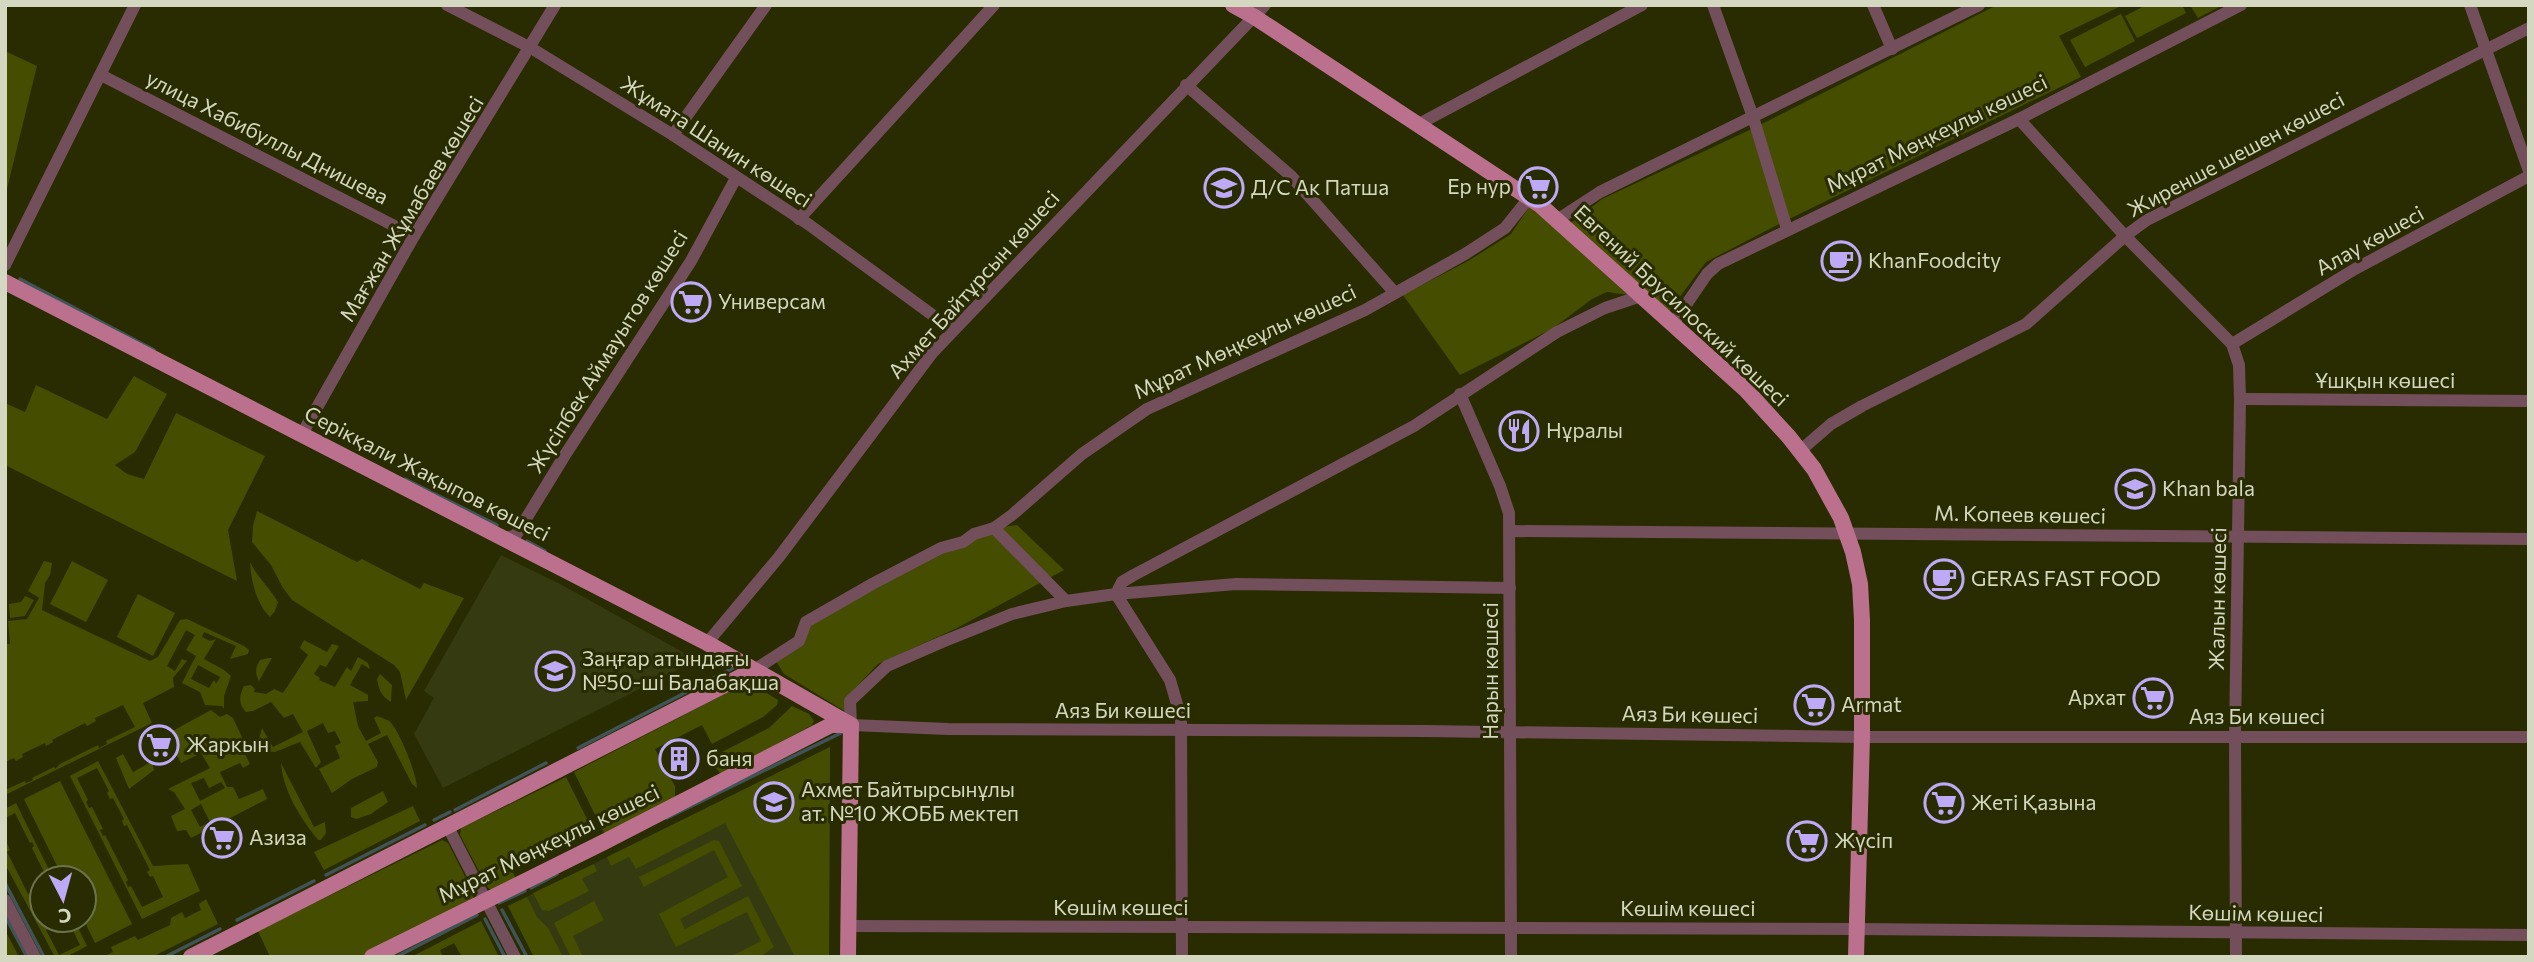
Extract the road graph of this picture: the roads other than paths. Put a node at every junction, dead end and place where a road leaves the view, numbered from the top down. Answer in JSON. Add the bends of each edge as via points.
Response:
{"nodes":[{"id":1,"x":135,"y":5,"type":"edge"},
{"id":2,"x":447,"y":5,"type":"edge"},
{"id":3,"x":555,"y":5,"type":"edge"},
{"id":4,"x":766,"y":5,"type":"edge"},
{"id":5,"x":994,"y":5,"type":"edge"},
{"id":6,"x":1233,"y":5,"type":"edge"},
{"id":7,"x":1279,"y":5,"type":"edge"},
{"id":8,"x":1642,"y":5,"type":"edge"},
{"id":9,"x":1713,"y":5,"type":"edge"},
{"id":10,"x":1873,"y":5,"type":"edge"},
{"id":11,"x":1979,"y":5,"type":"edge"},
{"id":12,"x":2241,"y":5,"type":"edge"},
{"id":13,"x":2470,"y":5,"type":"edge"},
{"id":14,"x":1260,"y":10,"type":"edge"},
{"id":15,"x":2529,"y":28,"type":"edge"},
{"id":16,"x":531,"y":48,"type":"junction"},
{"id":17,"x":2487,"y":48,"type":"junction"},
{"id":18,"x":1892,"y":49,"type":"junction"},
{"id":19,"x":101,"y":75,"type":"junction"},
{"id":20,"x":1186,"y":85,"type":"junction"},
{"id":21,"x":1753,"y":117,"type":"junction"},
{"id":22,"x":2019,"y":118,"type":"junction"},
{"id":23,"x":1417,"y":125,"type":"junction"},
{"id":24,"x":673,"y":135,"type":"junction"},
{"id":25,"x":2529,"y":173,"type":"edge"},
{"id":26,"x":736,"y":178,"type":"junction"},
{"id":27,"x":1529,"y":198,"type":"junction"},
{"id":28,"x":799,"y":219,"type":"junction"},
{"id":29,"x":1557,"y":220,"type":"junction"},
{"id":30,"x":1787,"y":229,"type":"junction"},
{"id":31,"x":414,"y":236,"type":"junction"},
{"id":32,"x":2125,"y":236,"type":"junction"},
{"id":33,"x":5,"y":265,"type":"edge"},
{"id":34,"x":5,"y":282,"type":"edge"},
{"id":35,"x":1395,"y":293,"type":"junction"},
{"id":36,"x":1641,"y":296,"type":"junction"},
{"id":37,"x":1673,"y":324,"type":"junction"},
{"id":38,"x":953,"y":330,"type":"junction"},
{"id":39,"x":2232,"y":344,"type":"junction"},
{"id":40,"x":1460,"y":394,"type":"junction"},
{"id":41,"x":2240,"y":399,"type":"junction"},
{"id":42,"x":2529,"y":401,"type":"edge"},
{"id":43,"x":302,"y":434,"type":"junction"},
{"id":44,"x":1801,"y":450,"type":"junction"},
{"id":45,"x":994,"y":528,"type":"junction"},
{"id":46,"x":1510,"y":531,"type":"junction"},
{"id":47,"x":1847,"y":533,"type":"junction"},
{"id":48,"x":506,"y":538,"type":"junction"},
{"id":49,"x":2238,"y":538,"type":"junction"},
{"id":50,"x":2529,"y":539,"type":"edge"},
{"id":51,"x":1510,"y":588,"type":"junction"},
{"id":52,"x":1116,"y":594,"type":"junction"},
{"id":53,"x":1066,"y":601,"type":"junction"},
{"id":54,"x":707,"y":643,"type":"junction"},
{"id":55,"x":754,"y":670,"type":"junction"},
{"id":56,"x":825,"y":710,"type":"junction"},
{"id":57,"x":851,"y":725,"type":"junction"},
{"id":58,"x":1182,"y":730,"type":"junction"},
{"id":59,"x":820,"y":731,"type":"junction"},
{"id":60,"x":1510,"y":732,"type":"junction"},
{"id":61,"x":2235,"y":736,"type":"junction"},
{"id":62,"x":1862,"y":737,"type":"junction"},
{"id":63,"x":2529,"y":737,"type":"edge"},
{"id":64,"x":439,"y":831,"type":"junction"},
{"id":65,"x":485,"y":899,"type":"junction"},
{"id":66,"x":5,"y":900,"type":"edge"},
{"id":67,"x":848,"y":926,"type":"junction"},
{"id":68,"x":1181,"y":927,"type":"junction"},
{"id":69,"x":1511,"y":928,"type":"junction"},
{"id":70,"x":1857,"y":929,"type":"junction"},
{"id":71,"x":2236,"y":931,"type":"junction"},
{"id":72,"x":2529,"y":935,"type":"edge"},
{"id":73,"x":35,"y":957,"type":"edge"},
{"id":74,"x":191,"y":957,"type":"edge"},
{"id":75,"x":372,"y":957,"type":"edge"},
{"id":76,"x":514,"y":957,"type":"edge"},
{"id":77,"x":848,"y":957,"type":"edge"},
{"id":78,"x":1182,"y":957,"type":"edge"},
{"id":79,"x":1511,"y":957,"type":"edge"},
{"id":80,"x":1856,"y":957,"type":"edge"},
{"id":81,"x":2236,"y":957,"type":"edge"}],
"edges":[{"from":1,"to":19,"type":"street"},
{"from":2,"to":16,"type":"street","name":"Жұмата Шанин көшесі"},
{"from":3,"to":16,"type":"street","name":"Мағжан Жұмабаев көшесі"},
{"from":4,"to":24,"type":"street"},
{"from":5,"to":28,"type":"street"},
{"from":6,"to":14,"type":"main road","name":"Евгений Брусилоский көшесі"},
{"from":7,"to":14,"type":"street"},
{"from":8,"to":23,"type":"street"},
{"from":9,"to":21,"type":"street"},
{"from":10,"to":18,"type":"street"},
{"from":11,"to":18,"type":"street"},
{"from":12,"to":22,"type":"street","name":"Мұрат Мөңкеұлы көшесі"},
{"from":13,"to":17,"type":"street"},
{"from":14,"to":20,"type":"street","name":"Ахмет Байтұрсын көшесі"},
{"from":14,"to":23,"type":"main road","name":"Евгений Брусилоский көшесі"},
{"from":15,"to":17,"type":"street","name":"Жиренше шешен көшесі"},
{"from":16,"to":24,"type":"street","name":"Жұмата Шанин көшесі"},
{"from":16,"to":31,"type":"street","name":"Мағжан Жұмабаев көшесі"},
{"from":17,"to":25,"type":"street"},
{"from":17,"to":32,"type":"street","name":"Жиренше шешен көшесі","via":[[2147,220]]},
{"from":18,"to":21,"type":"street"},
{"from":19,"to":31,"type":"street","name":"улица Хабибуллы Днишева"},
{"from":19,"to":33,"type":"street"},
{"from":20,"to":35,"type":"street","via":[[1292,176]]},
{"from":20,"to":38,"type":"street","name":"Ахмет Байтұрсын көшесі"},
{"from":21,"to":29,"type":"street","via":[[1600,192]]},
{"from":21,"to":30,"type":"street"},
{"from":22,"to":30,"type":"street","name":"Мұрат Мөңкеұлы көшесі"},
{"from":22,"to":32,"type":"street"},
{"from":23,"to":27,"type":"main road","name":"Евгений Брусилоский көшесі"},
{"from":24,"to":26,"type":"street","name":"Жұмата Шанин көшесі"},
{"from":25,"to":39,"type":"street","name":"Алау көшесі","via":[[2355,269]]},
{"from":26,"to":28,"type":"street","name":"Жұмата Шанин көшесі"},
{"from":26,"to":48,"type":"street","name":"Жүсіпбек Аймауытов көшесі","via":[[691,261],[516,535]]},
{"from":27,"to":29,"type":"main road","name":"Евгений Брусилоский көшесі"},
{"from":27,"to":35,"type":"street","name":"Мұрат Мөңкеұлы көшесі","via":[[1505,228]]},
{"from":28,"to":38,"type":"street","name":"Жұмата Шанин көшесі"},
{"from":29,"to":36,"type":"main road","name":"Евгений Брусилоский көшесі"},
{"from":30,"to":37,"type":"street","name":"Мұрат Мөңкеұлы көшесі","via":[[1712,268]]},
{"from":31,"to":43,"type":"street","name":"Мағжан Жұмабаев көшесі"},
{"from":32,"to":39,"type":"street"},
{"from":32,"to":44,"type":"street","name":"Жиренше шешен көшесі","via":[[2026,324],[1863,406],[1824,429]]},
{"from":34,"to":43,"type":"main road","name":"Серікқали Жақыпов көшесі"},
{"from":35,"to":45,"type":"street","name":"Мұрат Мөңкеұлы көшесі","via":[[1147,409],[1082,453]]},
{"from":36,"to":37,"type":"main road","name":"Евгений Брусилоский көшесі"},
{"from":36,"to":40,"type":"street","via":[[1557,332]]},
{"from":37,"to":44,"type":"main road","name":"Евгений Брусилоский көшесі","via":[[1746,390]]},
{"from":38,"to":54,"type":"street","name":"Ахмет Байтұрсын көшесі"},
{"from":39,"to":41,"type":"street","name":"Жалын көшесі","via":[[2239,365]]},
{"from":40,"to":46,"type":"street","name":"Нарын көшесі","via":[[1500,486]]},
{"from":40,"to":52,"type":"street","via":[[1414,426],[1132,576]]},
{"from":41,"to":42,"type":"street","name":"Ұшқын көшесі"},
{"from":41,"to":49,"type":"street","name":"Жалын көшесі"},
{"from":43,"to":48,"type":"main road","name":"Серікқали Жақыпов көшесі"},
{"from":44,"to":47,"type":"main road","name":"Евгений Брусилоский көшесі","via":[[1829,493]]},
{"from":45,"to":53,"type":"street"},
{"from":45,"to":55,"type":"street","name":"Мұрат Мөңкеұлы көшесі","via":[[941,548],[807,622],[799,641]]},
{"from":46,"to":47,"type":"street","name":"М. Копеев көшесі"},
{"from":46,"to":51,"type":"street","name":"Нарын көшесі"},
{"from":47,"to":49,"type":"street","name":"М. Копеев көшесі"},
{"from":47,"to":62,"type":"main road","name":"Евгений Брусилоский көшесі","via":[[1861,596]]},
{"from":48,"to":54,"type":"main road","name":"Серікқали Жақыпов көшесі"},
{"from":49,"to":50,"type":"street","name":"М. Копеев көшесі"},
{"from":49,"to":61,"type":"street","name":"Жалын көшесі"},
{"from":51,"to":52,"type":"street","via":[[1236,584]]},
{"from":51,"to":60,"type":"street","name":"Нарын көшесі"},
{"from":52,"to":53,"type":"street"},
{"from":52,"to":58,"type":"street","via":[[1170,680]]},
{"from":53,"to":57,"type":"street","via":[[1012,614],[887,666],[850,701]]},
{"from":54,"to":55,"type":"main road","name":"Серікқали Жақыпов көшесі"},
{"from":55,"to":56,"type":"main road","name":"Серікқали Жақыпов көшесі"},
{"from":55,"to":64,"type":"main road","name":"Мұрат Мөңкеұлы көшесі"},
{"from":56,"to":57,"type":"main road","name":"Серікқали Жақыпов көшесі"},
{"from":56,"to":59,"type":"main road"},
{"from":57,"to":58,"type":"street","name":"Аяз Би көшесі"},
{"from":57,"to":59,"type":"main road","name":"Мұрат Мөңкеұлы көшесі","via":[[831,725]]},
{"from":57,"to":67,"type":"main road"},
{"from":58,"to":60,"type":"street","name":"Аяз Би көшесі"},
{"from":58,"to":68,"type":"street"},
{"from":59,"to":65,"type":"main road","name":"Мұрат Мөңкеұлы көшесі"},
{"from":60,"to":62,"type":"street","name":"Аяз Би көшесі"},
{"from":60,"to":69,"type":"street","name":"Нарын көшесі"},
{"from":61,"to":62,"type":"street","name":"Аяз Би көшесі"},
{"from":61,"to":63,"type":"street","name":"Аяз Би көшесі"},
{"from":61,"to":71,"type":"street","name":"Жалын көшесі"},
{"from":62,"to":70,"type":"main road","name":"Евгений Брусилоский көшесі"},
{"from":64,"to":65,"type":"street"},
{"from":64,"to":74,"type":"main road","name":"Мұрат Мөңкеұлы көшесі"},
{"from":65,"to":75,"type":"main road","name":"Мұрат Мөңкеұлы көшесі"},
{"from":65,"to":76,"type":"street"},
{"from":66,"to":73,"type":"street"},
{"from":67,"to":68,"type":"street","name":"Көшім көшесі"},
{"from":67,"to":77,"type":"main road"},
{"from":68,"to":69,"type":"street","name":"Көшім көшесі"},
{"from":68,"to":78,"type":"street"},
{"from":69,"to":70,"type":"street","name":"Көшім көшесі"},
{"from":69,"to":79,"type":"street","name":"Нарын көшесі"},
{"from":70,"to":71,"type":"street","name":"Көшім көшесі"},
{"from":70,"to":80,"type":"main road","name":"Евгений Брусилоский көшесі"},
{"from":71,"to":72,"type":"street","name":"Көшім көшесі"},
{"from":71,"to":81,"type":"street","name":"Жалын көшесі"}]}
